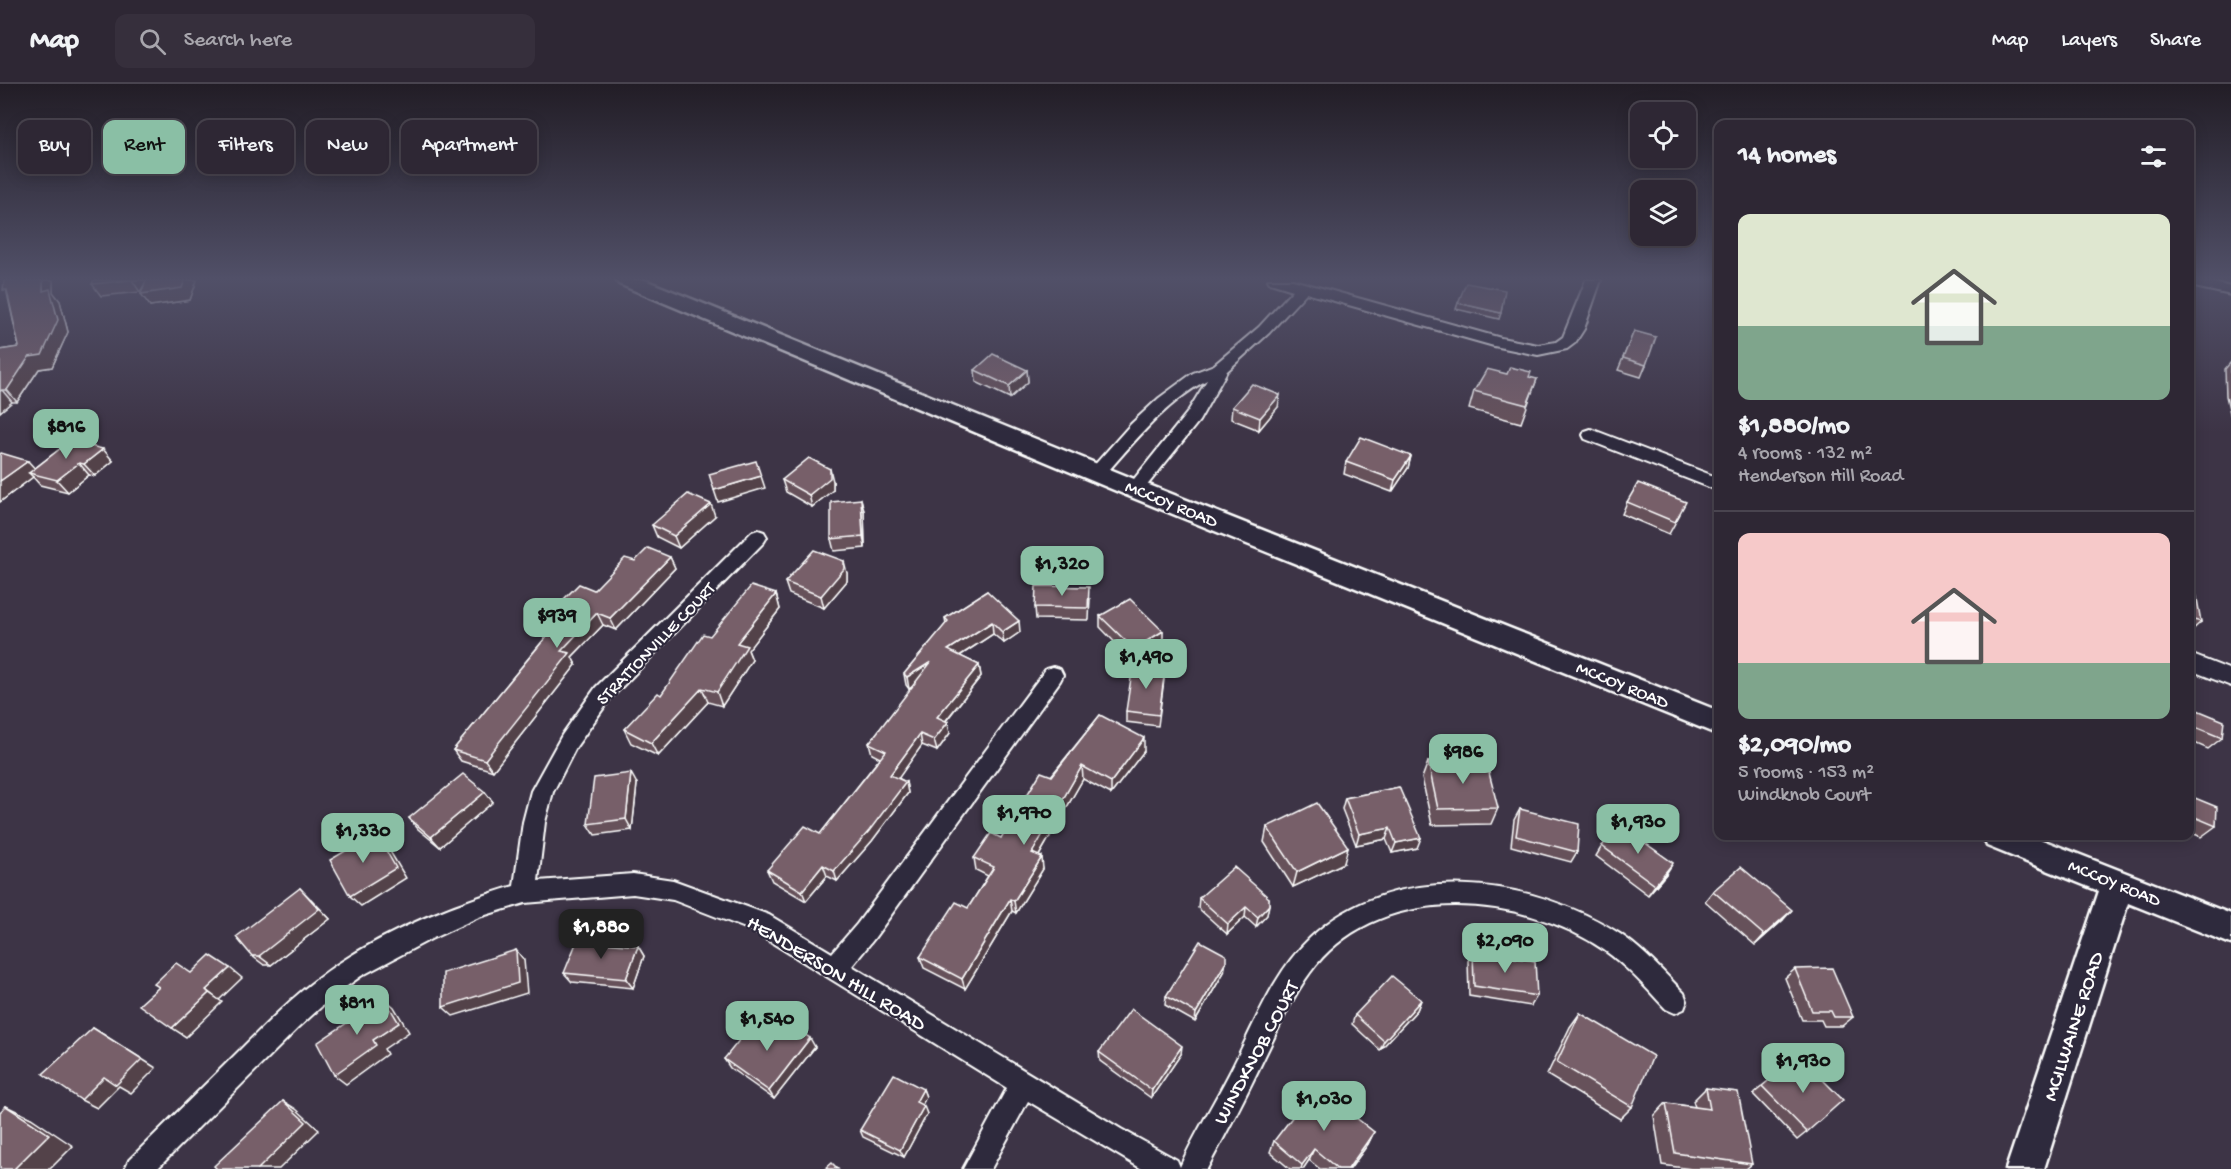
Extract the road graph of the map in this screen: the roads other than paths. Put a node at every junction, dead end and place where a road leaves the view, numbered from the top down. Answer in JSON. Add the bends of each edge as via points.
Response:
{"nodes":[{"id":1,"x":750,"y":331,"type":"edge"},
{"id":2,"x":1263,"y":331,"type":"edge"},
{"id":3,"x":1458,"y":331,"type":"edge"},
{"id":4,"x":1574,"y":331,"type":"edge"},
{"id":5,"x":1220,"y":369,"type":"junction"},
{"id":6,"x":1591,"y":435,"type":"dead end"},
{"id":7,"x":1097,"y":473,"type":"junction"},
{"id":8,"x":1714,"y":483,"type":"edge"},
{"id":9,"x":1135,"y":489,"type":"junction"},
{"id":10,"x":758,"y":537,"type":"dead end"},
{"id":11,"x":2194,"y":664,"type":"edge"},
{"id":12,"x":1053,"y":675,"type":"dead end"},
{"id":13,"x":2231,"y":678,"type":"edge"},
{"id":14,"x":1714,"y":721,"type":"edge"},
{"id":15,"x":2008,"y":840,"type":"edge"},
{"id":16,"x":2118,"y":883,"type":"junction"},
{"id":17,"x":525,"y":893,"type":"junction"},
{"id":18,"x":2231,"y":929,"type":"edge"},
{"id":19,"x":835,"y":968,"type":"junction"},
{"id":20,"x":1676,"y":1001,"type":"dead end"},
{"id":21,"x":1024,"y":1084,"type":"junction"},
{"id":22,"x":138,"y":1169,"type":"edge"},
{"id":23,"x":976,"y":1169,"type":"edge"},
{"id":24,"x":1168,"y":1169,"type":"edge"},
{"id":25,"x":1193,"y":1169,"type":"edge"},
{"id":26,"x":2025,"y":1169,"type":"edge"}],
"edges":[{"from":1,"to":7,"type":"main road","name":"MCCOY ROAD"},
{"from":2,"to":5,"type":"street"},
{"from":3,"to":4,"type":"street","via":[[1538,350],[1561,346]]},
{"from":5,"to":7,"type":"street","via":[[1199,376],[1165,402]]},
{"from":5,"to":9,"type":"street","via":[[1197,411]]},
{"from":6,"to":8,"type":"street"},
{"from":7,"to":9,"type":"main road","name":"MCCOY ROAD"},
{"from":9,"to":14,"type":"main road","name":"MCCOY ROAD"},
{"from":10,"to":17,"type":"street","name":"STRATTONVILLE COURT","via":[[603,693],[569,741],[542,791]]},
{"from":11,"to":13,"type":"street"},
{"from":12,"to":19,"type":"street"},
{"from":15,"to":16,"type":"main road","name":"MCCOY ROAD"},
{"from":16,"to":18,"type":"main road","name":"MCCOY ROAD"},
{"from":16,"to":26,"type":"main road","name":"MCILWAINE ROAD"},
{"from":17,"to":19,"type":"street","name":"HENDERSON HILL ROAD","via":[[633,884],[674,890],[761,923]]},
{"from":17,"to":22,"type":"street","name":"HENDERSON HILL ROAD","via":[[476,908],[423,931],[333,981],[244,1062]]},
{"from":19,"to":21,"type":"street","name":"HENDERSON HILL ROAD"},
{"from":20,"to":25,"type":"street","name":"WINDKNOB COURT","via":[[1611,942],[1544,909],[1457,893],[1410,898],[1364,914],[1319,944],[1293,978]]},
{"from":21,"to":23,"type":"street"},
{"from":21,"to":24,"type":"street","name":"HENDERSON HILL ROAD"}]}
